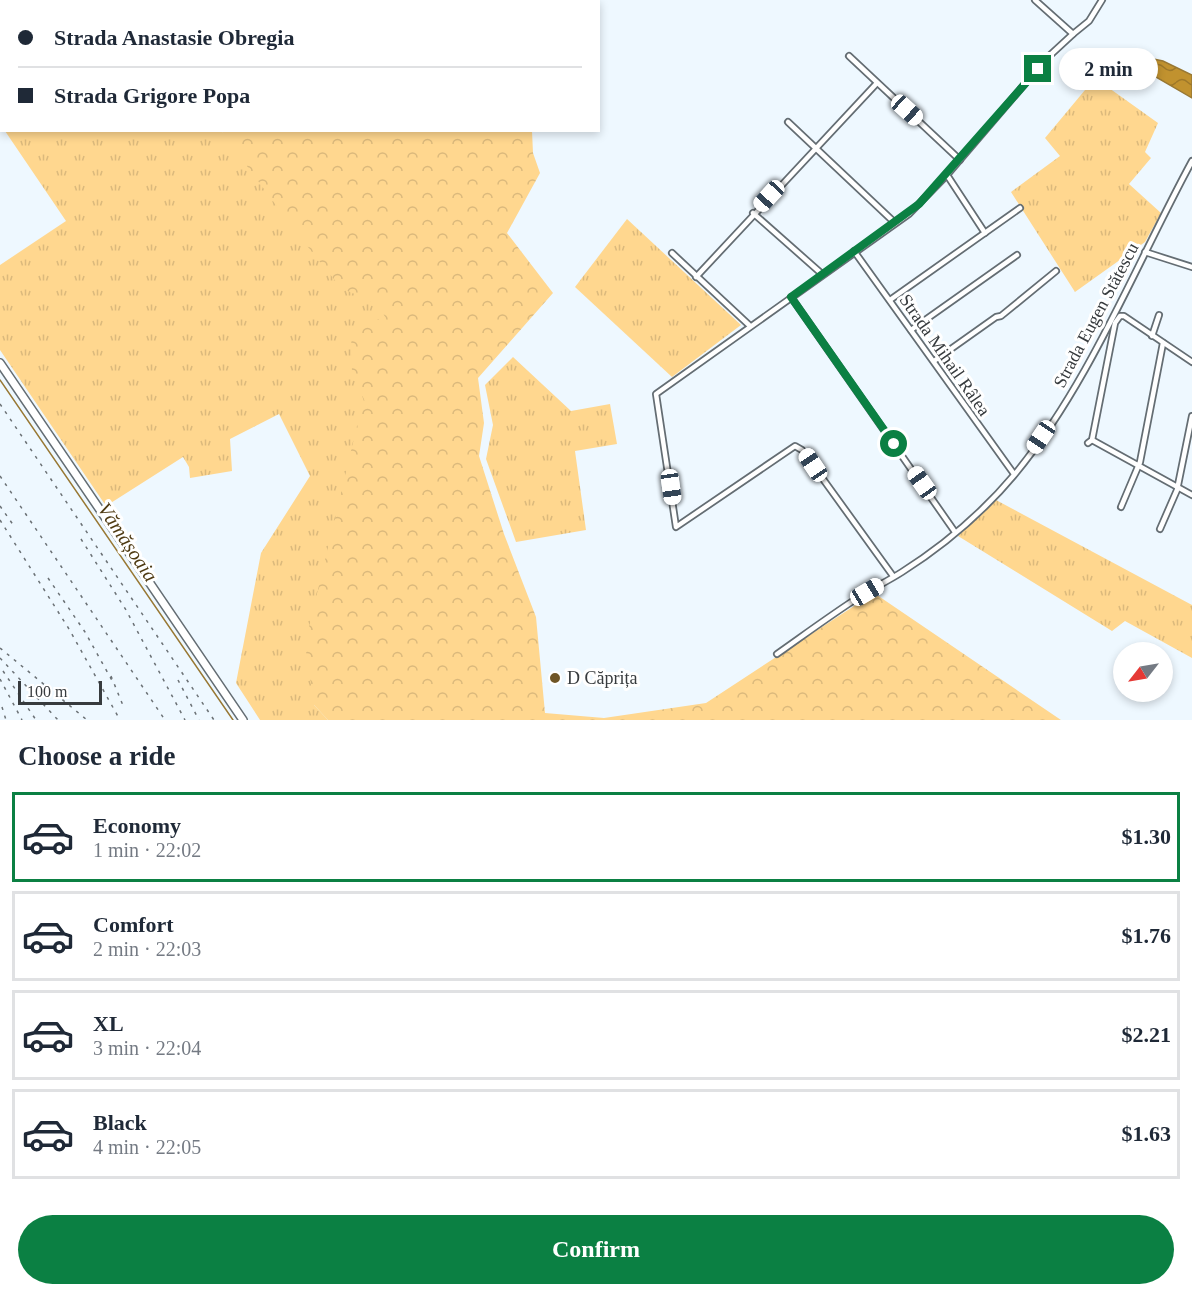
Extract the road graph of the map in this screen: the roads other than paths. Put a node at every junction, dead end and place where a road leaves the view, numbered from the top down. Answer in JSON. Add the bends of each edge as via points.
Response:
{"nodes":[{"id":1,"x":1035,"y":0,"type":"edge"},
{"id":2,"x":1102,"y":0,"type":"edge"},
{"id":3,"x":1073,"y":34,"type":"junction"},
{"id":4,"x":849,"y":56,"type":"dead end"},
{"id":5,"x":877,"y":83,"type":"junction"},
{"id":6,"x":788,"y":122,"type":"dead end"},
{"id":7,"x":816,"y":147,"type":"junction"},
{"id":8,"x":960,"y":160,"type":"junction"},
{"id":9,"x":1192,"y":161,"type":"edge"},
{"id":10,"x":947,"y":175,"type":"junction"},
{"id":11,"x":1020,"y":208,"type":"dead end"},
{"id":12,"x":753,"y":213,"type":"junction"},
{"id":13,"x":894,"y":222,"type":"junction"},
{"id":14,"x":985,"y":233,"type":"junction"},
{"id":15,"x":854,"y":251,"type":"junction"},
{"id":16,"x":1145,"y":252,"type":"junction"},
{"id":17,"x":672,"y":254,"type":"dead end"},
{"id":18,"x":1017,"y":255,"type":"dead end"},
{"id":19,"x":1192,"y":267,"type":"edge"},
{"id":20,"x":1056,"y":271,"type":"dead end"},
{"id":21,"x":822,"y":274,"type":"junction"},
{"id":22,"x":696,"y":277,"type":"junction"},
{"id":23,"x":791,"y":297,"type":"junction"},
{"id":24,"x":890,"y":300,"type":"junction"},
{"id":25,"x":1159,"y":315,"type":"dead end"},
{"id":26,"x":749,"y":325,"type":"junction"},
{"id":27,"x":911,"y":330,"type":"junction"},
{"id":28,"x":1152,"y":336,"type":"junction"},
{"id":29,"x":1163,"y":343,"type":"junction"},
{"id":30,"x":934,"y":361,"type":"junction"},
{"id":31,"x":1192,"y":362,"type":"edge"},
{"id":32,"x":0,"y":363,"type":"edge"},
{"id":33,"x":1192,"y":416,"type":"edge"},
{"id":34,"x":1139,"y":465,"type":"junction"},
{"id":35,"x":1014,"y":474,"type":"junction"},
{"id":36,"x":1178,"y":487,"type":"junction"},
{"id":37,"x":1192,"y":495,"type":"edge"},
{"id":38,"x":1121,"y":507,"type":"dead end"},
{"id":39,"x":1160,"y":529,"type":"dead end"},
{"id":40,"x":955,"y":532,"type":"junction"},
{"id":41,"x":893,"y":576,"type":"junction"},
{"id":42,"x":777,"y":654,"type":"dead end"},
{"id":43,"x":243,"y":720,"type":"edge"}],
"edges":[{"from":1,"to":3,"type":"street"},
{"from":2,"to":3,"type":"street","via":[[1089,21]]},
{"from":3,"to":8,"type":"street","via":[[1047,58]]},
{"from":4,"to":5,"type":"street"},
{"from":5,"to":7,"type":"street"},
{"from":5,"to":8,"type":"street"},
{"from":6,"to":7,"type":"street"},
{"from":7,"to":12,"type":"street"},
{"from":7,"to":13,"type":"street"},
{"from":8,"to":10,"type":"street"},
{"from":9,"to":16,"type":"street","name":"Strada Eugen Stătescu"},
{"from":10,"to":13,"type":"street","via":[[919,204]]},
{"from":10,"to":14,"type":"street"},
{"from":11,"to":14,"type":"street"},
{"from":12,"to":21,"type":"street"},
{"from":12,"to":22,"type":"street"},
{"from":13,"to":15,"type":"street"},
{"from":14,"to":24,"type":"street"},
{"from":15,"to":21,"type":"street"},
{"from":15,"to":24,"type":"street","name":"Strada Mihail Râlea"},
{"from":16,"to":19,"type":"street"},
{"from":16,"to":35,"type":"street","name":"Strada Eugen Stătescu","via":[[1066,399]]},
{"from":17,"to":22,"type":"street"},
{"from":18,"to":27,"type":"street"},
{"from":20,"to":30,"type":"street","via":[[1001,316]]},
{"from":21,"to":23,"type":"street"},
{"from":22,"to":26,"type":"street"},
{"from":23,"to":26,"type":"street"},
{"from":23,"to":40,"type":"street"},
{"from":24,"to":27,"type":"street","name":"Strada Mihail Râlea"},
{"from":25,"to":28,"type":"street"},
{"from":26,"to":41,"type":"street","via":[[656,394],[676,527],[795,446],[802,450]]},
{"from":27,"to":30,"type":"street","name":"Strada Mihail Râlea"},
{"from":28,"to":29,"type":"street"},
{"from":28,"to":34,"type":"street","via":[[1124,316],[1115,323],[1090,441]]},
{"from":29,"to":31,"type":"street"},
{"from":29,"to":34,"type":"street"},
{"from":30,"to":35,"type":"street","name":"Strada Mihail Râlea"},
{"from":32,"to":43,"type":"main road"},
{"from":33,"to":36,"type":"street"},
{"from":34,"to":36,"type":"street"},
{"from":34,"to":38,"type":"street"},
{"from":35,"to":40,"type":"street","name":"Strada Eugen Stătescu"},
{"from":36,"to":37,"type":"street"},
{"from":36,"to":39,"type":"street"},
{"from":40,"to":41,"type":"street","name":"Strada Eugen Stătescu"},
{"from":41,"to":42,"type":"street","name":"Strada Eugen Stătescu"}]}
